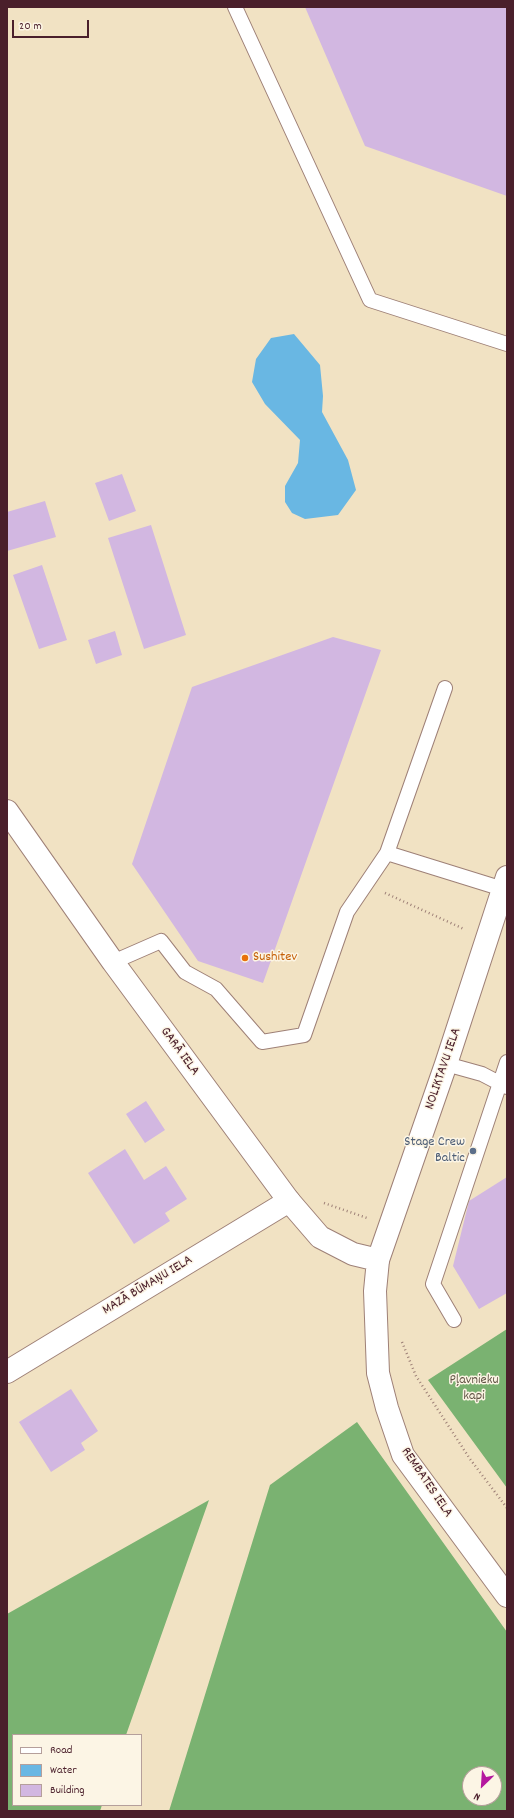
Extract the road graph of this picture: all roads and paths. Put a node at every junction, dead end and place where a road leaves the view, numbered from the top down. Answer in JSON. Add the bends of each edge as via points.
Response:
{"nodes":[{"id":1,"x":235,"y":7,"type":"edge"},
{"id":2,"x":507,"y":344,"type":"edge"},
{"id":3,"x":445,"y":688,"type":"dead end"},
{"id":4,"x":7,"y":811,"type":"edge"},
{"id":5,"x":387,"y":853,"type":"junction"},
{"id":6,"x":505,"y":883,"type":"edge"},
{"id":7,"x":365,"y":885,"type":"junction"},
{"id":8,"x":486,"y":940,"type":"junction"},
{"id":9,"x":113,"y":962,"type":"junction"},
{"id":10,"x":507,"y":1062,"type":"edge"},
{"id":11,"x":446,"y":1064,"type":"junction"},
{"id":12,"x":503,"y":1086,"type":"edge"},
{"id":13,"x":288,"y":1201,"type":"junction"},
{"id":14,"x":320,"y":1201,"type":"dead end"},
{"id":15,"x":389,"y":1226,"type":"junction"},
{"id":16,"x":378,"y":1260,"type":"junction"},
{"id":17,"x":454,"y":1320,"type":"dead end"},
{"id":18,"x":402,"y":1340,"type":"dead end"},
{"id":19,"x":7,"y":1372,"type":"edge"},
{"id":20,"x":507,"y":1508,"type":"edge"},
{"id":21,"x":507,"y":1596,"type":"edge"}],
"edges":[{"from":1,"to":2,"type":"lane","via":[[370,300]]},
{"from":3,"to":5,"type":"lane"},
{"from":4,"to":9,"type":"street","name":"GARĀ IELA"},
{"from":5,"to":6,"type":"lane"},
{"from":5,"to":7,"type":"lane"},
{"from":6,"to":8,"type":"street","name":"NOLIKTAVU IELA"},
{"from":7,"to":8,"type":"path"},
{"from":7,"to":9,"type":"lane","via":[[347,912],[304,1035],[262,1042],[216,989],[185,972],[161,940]]},
{"from":8,"to":11,"type":"street","name":"NOLIKTAVU IELA"},
{"from":9,"to":13,"type":"street","name":"GARĀ IELA"},
{"from":10,"to":12,"type":"lane"},
{"from":11,"to":12,"type":"lane","via":[[482,1074]]},
{"from":11,"to":15,"type":"street","name":"NOLIKTAVU IELA"},
{"from":12,"to":17,"type":"lane","via":[[433,1284]]},
{"from":13,"to":16,"type":"street","name":"GARĀ IELA","via":[[320,1237],[353,1254]]},
{"from":13,"to":19,"type":"street","name":"MAZĀ BŪMAŅU IELA"},
{"from":14,"to":15,"type":"path"},
{"from":15,"to":16,"type":"street","name":"NOLIKTAVU IELA"},
{"from":16,"to":21,"type":"street","name":"REMBATES IELA","via":[[375,1292],[378,1373],[403,1455]]},
{"from":18,"to":20,"type":"path","via":[[416,1376],[470,1459]]}]}
